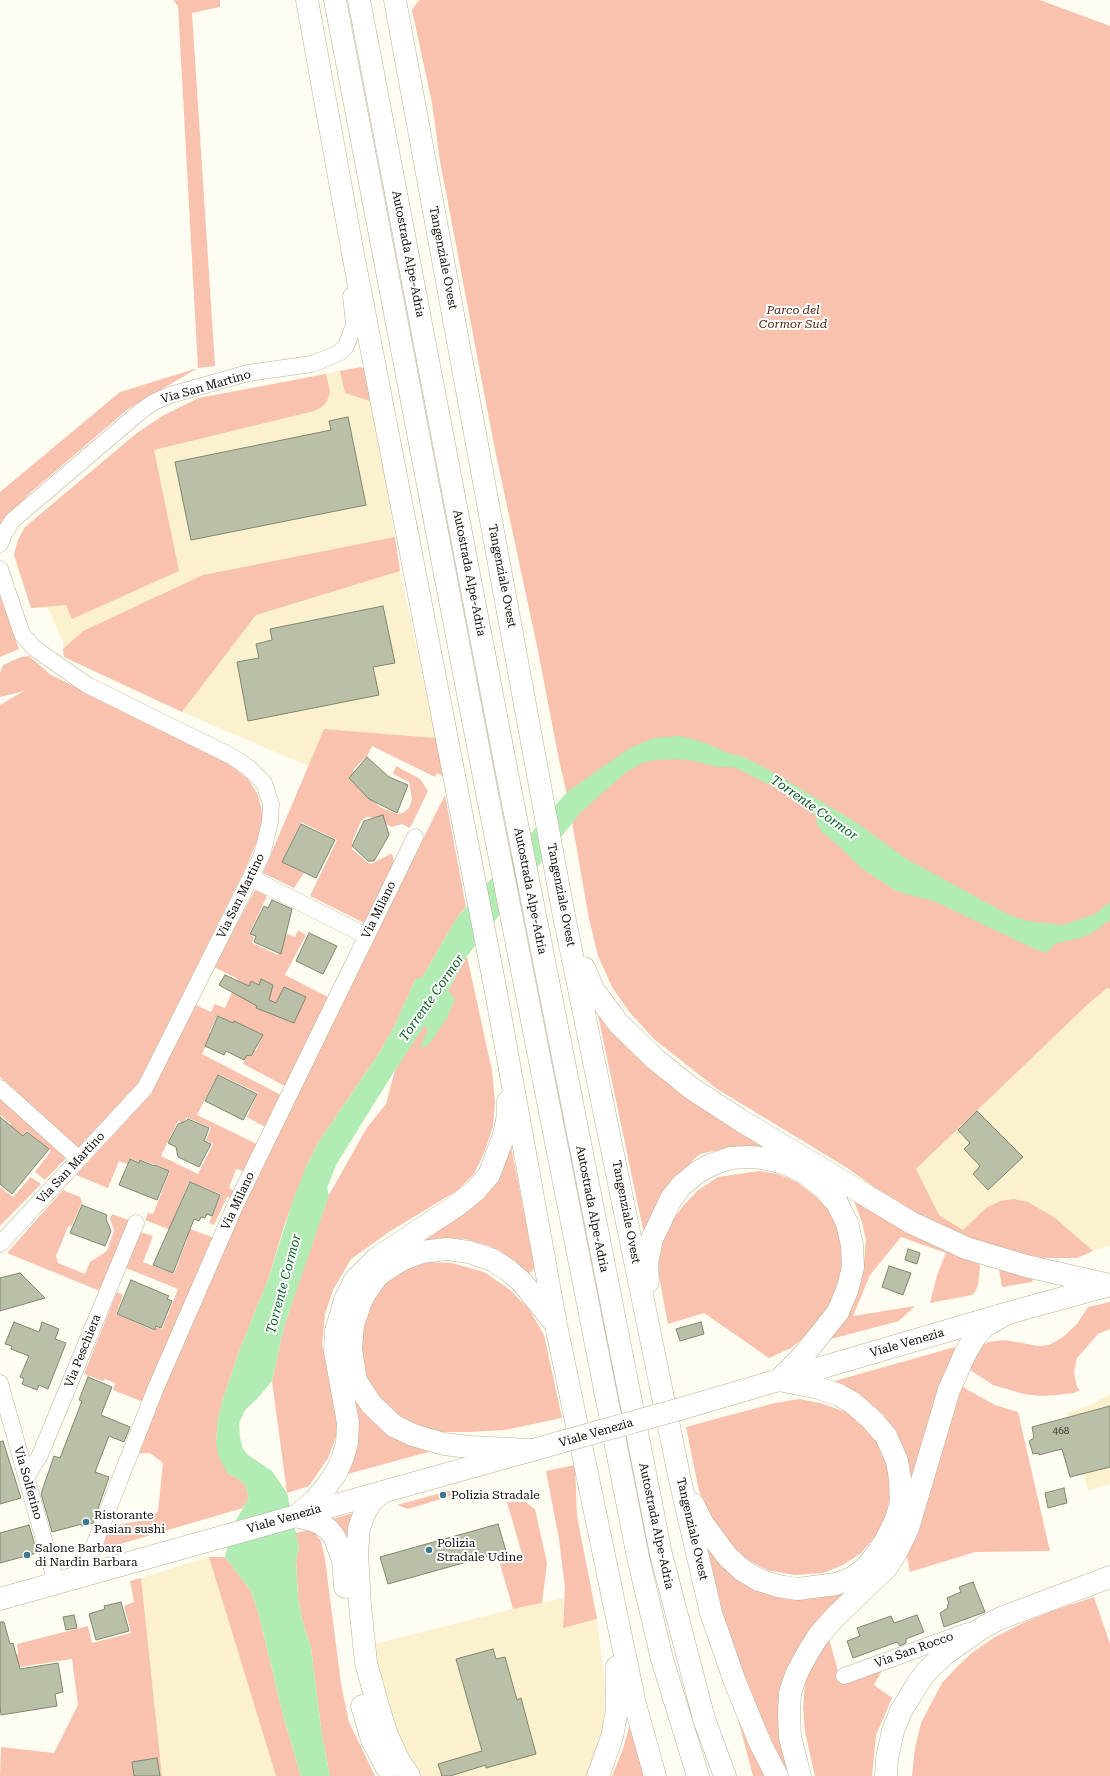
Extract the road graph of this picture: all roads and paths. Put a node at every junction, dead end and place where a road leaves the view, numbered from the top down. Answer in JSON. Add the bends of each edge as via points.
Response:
{"nodes":[{"id":1,"x":307,"y":0,"type":"edge"},
{"id":2,"x":335,"y":0,"type":"edge"},
{"id":3,"x":359,"y":0,"type":"edge"},
{"id":4,"x":395,"y":0,"type":"edge"},
{"id":5,"x":353,"y":254,"type":"junction"},
{"id":6,"x":0,"y":544,"type":"edge"},
{"id":7,"x":0,"y":569,"type":"edge"},
{"id":8,"x":415,"y":836,"type":"dead end"},
{"id":9,"x":251,"y":878,"type":"junction"},
{"id":10,"x":564,"y":916,"type":"junction"},
{"id":11,"x":367,"y":936,"type":"junction"},
{"id":12,"x":504,"y":1038,"type":"junction"},
{"id":13,"x":0,"y":1088,"type":"edge"},
{"id":14,"x":79,"y":1159,"type":"junction"},
{"id":15,"x":136,"y":1223,"type":"dead end"},
{"id":16,"x":0,"y":1244,"type":"edge"},
{"id":17,"x":1110,"y":1285,"type":"edge"},
{"id":18,"x":1008,"y":1313,"type":"junction"},
{"id":19,"x":556,"y":1325,"type":"junction"},
{"id":20,"x":653,"y":1347,"type":"junction"},
{"id":21,"x":779,"y":1380,"type":"junction"},
{"id":22,"x":0,"y":1383,"type":"edge"},
{"id":23,"x":533,"y":1450,"type":"junction"},
{"id":24,"x":27,"y":1476,"type":"junction"},
{"id":25,"x":680,"y":1480,"type":"junction"},
{"id":26,"x":382,"y":1492,"type":"junction"},
{"id":27,"x":294,"y":1517,"type":"junction"},
{"id":28,"x":82,"y":1576,"type":"junction"},
{"id":29,"x":1110,"y":1577,"type":"edge"},
{"id":30,"x":56,"y":1583,"type":"junction"},
{"id":31,"x":612,"y":1596,"type":"junction"},
{"id":32,"x":0,"y":1598,"type":"edge"},
{"id":33,"x":985,"y":1626,"type":"junction"},
{"id":34,"x":844,"y":1676,"type":"dead end"},
{"id":35,"x":392,"y":1776,"type":"edge"},
{"id":36,"x":409,"y":1776,"type":"edge"},
{"id":37,"x":598,"y":1776,"type":"edge"},
{"id":38,"x":655,"y":1776,"type":"edge"},
{"id":39,"x":698,"y":1776,"type":"edge"},
{"id":40,"x":725,"y":1776,"type":"edge"},
{"id":41,"x":778,"y":1776,"type":"edge"},
{"id":42,"x":800,"y":1776,"type":"edge"},
{"id":43,"x":886,"y":1776,"type":"edge"}],
"edges":[{"from":1,"to":5,"type":"main road"},
{"from":2,"to":39,"type":"main road","name":"Autostrada Alpe-Adria","via":[[521,970],[638,1557],[662,1659]]},
{"from":3,"to":40,"type":"main road","name":"Autostrada Alpe-Adria","via":[[540,943],[661,1554],[704,1719]]},
{"from":4,"to":10,"type":"main road","name":"Tangenziale Ovest"},
{"from":5,"to":6,"type":"street","name":"Via San Martino","via":[[351,296],[354,325],[346,346],[339,353],[312,364],[241,375],[170,394],[154,402],[13,520]]},
{"from":5,"to":12,"type":"main road"},
{"from":7,"to":9,"type":"street","name":"Via San Martino","via":[[22,634],[34,648],[87,685],[231,756],[249,768],[264,783],[271,804],[270,822],[262,855]]},
{"from":8,"to":11,"type":"street","name":"Via Milano"},
{"from":9,"to":11,"type":"street"},
{"from":9,"to":14,"type":"street","name":"Via San Martino","via":[[145,1088]]},
{"from":10,"to":17,"type":"main road","via":[[593,989],[618,1023],[655,1059],[691,1088],[912,1223],[959,1245],[1026,1266]]},
{"from":10,"to":20,"type":"main road","name":"Tangenziale Ovest"},
{"from":11,"to":28,"type":"street","name":"Via Milano","via":[[235,1206],[154,1390]]},
{"from":12,"to":19,"type":"main road"},
{"from":12,"to":27,"type":"main road","via":[[508,1115],[504,1135],[488,1175],[475,1191],[456,1206],[377,1258],[355,1280],[345,1300],[336,1331],[335,1351],[348,1422],[347,1443],[333,1478],[315,1500]]},
{"from":13,"to":14,"type":"street"},
{"from":14,"to":16,"type":"street","name":"Via San Martino"},
{"from":15,"to":24,"type":"street","name":"Via Peschiera","via":[[40,1455]]},
{"from":17,"to":18,"type":"main road","name":"Viale Venezia"},
{"from":18,"to":21,"type":"main road","name":"Viale Venezia"},
{"from":18,"to":42,"type":"main road","via":[[985,1326],[965,1354],[949,1390],[908,1528],[898,1549],[887,1567],[819,1635],[796,1675],[790,1693],[789,1714],[790,1737]]},
{"from":19,"to":23,"type":"main road","via":[[522,1282],[508,1270],[493,1260],[469,1252],[447,1249],[422,1252],[401,1260],[378,1275],[363,1296],[353,1324],[351,1349],[356,1381],[371,1404],[394,1426],[413,1435],[444,1444]]},
{"from":19,"to":31,"type":"main road"},
{"from":20,"to":21,"type":"main road","via":[[647,1263],[652,1239],[671,1199],[682,1185],[698,1172],[730,1158],[763,1158],[784,1163],[817,1182],[837,1203],[847,1222],[853,1267],[838,1312],[802,1357]]},
{"from":20,"to":25,"type":"main road","name":"Tangenziale Ovest"},
{"from":21,"to":23,"type":"main road","name":"Viale Venezia","bridge":true},
{"from":21,"to":25,"type":"main road","via":[[839,1395],[871,1418],[886,1436],[897,1461],[901,1504],[885,1542],[869,1564],[852,1578],[816,1588],[791,1588],[760,1580],[742,1570],[727,1556],[703,1524]]},
{"from":22,"to":24,"type":"street","name":"Via Solferino"},
{"from":23,"to":26,"type":"main road","name":"Viale Venezia"},
{"from":24,"to":30,"type":"street","name":"Via Solferino"},
{"from":25,"to":41,"type":"main road","name":"Tangenziale Ovest","via":[[711,1614],[760,1743]]},
{"from":26,"to":27,"type":"main road","name":"Viale Venezia"},
{"from":26,"to":36,"type":"main road","via":[[371,1502],[359,1528],[357,1554],[360,1605],[366,1664],[380,1713],[398,1759]]},
{"from":27,"to":28,"type":"main road","name":"Viale Venezia"},
{"from":27,"to":35,"type":"main road","via":[[321,1524],[329,1530],[339,1548],[343,1560],[354,1672],[372,1740]]},
{"from":28,"to":30,"type":"main road","name":"Viale Venezia"},
{"from":29,"to":33,"type":"main road","name":"Via San Rocco","via":[[1021,1609]]},
{"from":30,"to":32,"type":"main road","name":"Viale Venezia"},
{"from":31,"to":37,"type":"main road","via":[[617,1656],[617,1710],[612,1737]]},
{"from":31,"to":38,"type":"main road","via":[[635,1704]]},
{"from":33,"to":34,"type":"street","name":"Via San Rocco"},
{"from":33,"to":43,"type":"main road","name":"Via San Rocco","via":[[962,1641],[928,1670],[908,1697],[894,1731],[887,1758]]}]}
